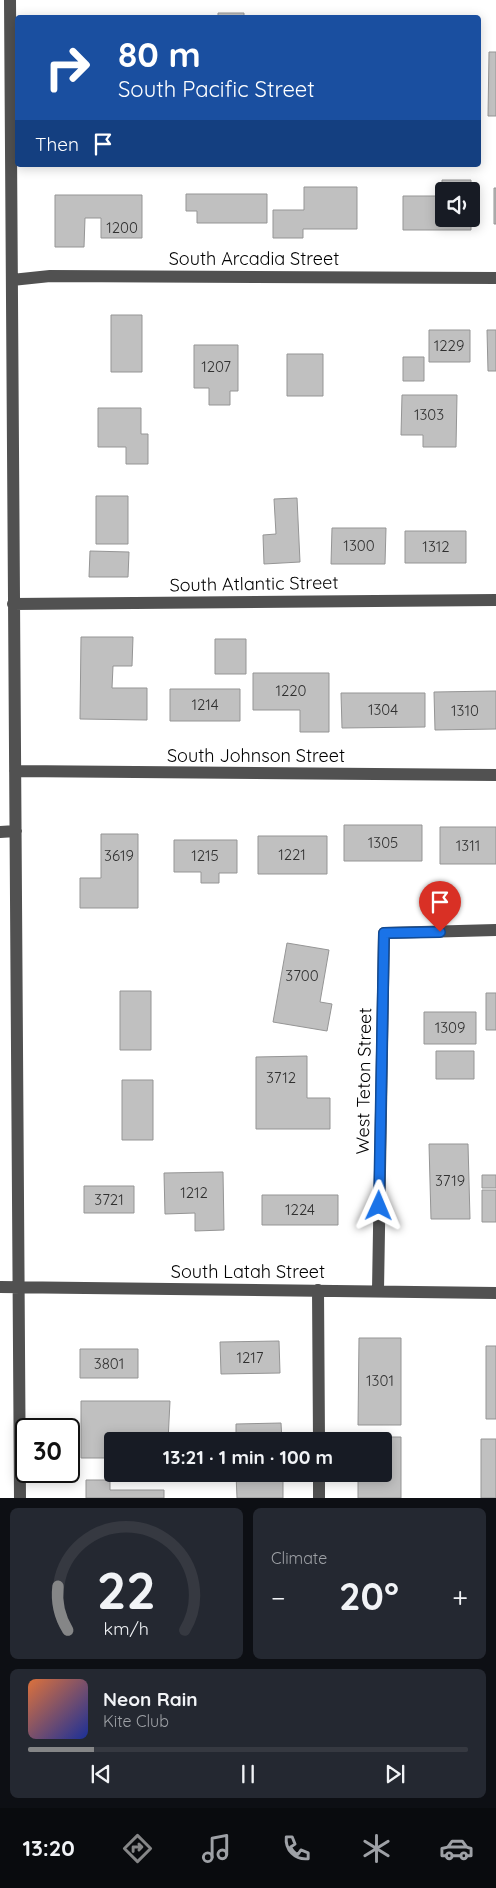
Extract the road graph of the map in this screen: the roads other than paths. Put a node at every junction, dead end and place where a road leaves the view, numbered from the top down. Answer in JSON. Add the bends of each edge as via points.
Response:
{"nodes":[{"id":1,"x":10,"y":0,"type":"edge"},
{"id":2,"x":496,"y":278,"type":"edge"},
{"id":3,"x":12,"y":280,"type":"junction"},
{"id":4,"x":496,"y":600,"type":"edge"},
{"id":5,"x":13,"y":604,"type":"junction"},
{"id":6,"x":15,"y":771,"type":"junction"},
{"id":7,"x":496,"y":775,"type":"edge"},
{"id":8,"x":16,"y":831,"type":"junction"},
{"id":9,"x":0,"y":832,"type":"edge"},
{"id":10,"x":496,"y":930,"type":"edge"},
{"id":11,"x":0,"y":1287,"type":"edge"},
{"id":12,"x":19,"y":1288,"type":"junction"},
{"id":13,"x":318,"y":1290,"type":"junction"},
{"id":14,"x":378,"y":1290,"type":"junction"},
{"id":15,"x":496,"y":1292,"type":"edge"},
{"id":16,"x":319,"y":1432,"type":"edge"},
{"id":17,"x":319,"y":1482,"type":"edge"},
{"id":18,"x":20,"y":1498,"type":"edge"},
{"id":19,"x":319,"y":1498,"type":"edge"}],
"edges":[{"from":1,"to":3,"type":"street"},
{"from":2,"to":3,"type":"street","name":"South Arcadia Street","via":[[50,276]]},
{"from":3,"to":5,"type":"street"},
{"from":4,"to":5,"type":"street","name":"South Atlantic Street"},
{"from":5,"to":6,"type":"street"},
{"from":6,"to":7,"type":"street","name":"South Johnson Street"},
{"from":6,"to":8,"type":"street"},
{"from":8,"to":9,"type":"street"},
{"from":8,"to":12,"type":"street"},
{"from":10,"to":14,"type":"street","name":"West Teton Street","via":[[384,933]]},
{"from":11,"to":12,"type":"street","name":"South Latah Street"},
{"from":12,"to":13,"type":"street","name":"South Latah Street"},
{"from":12,"to":18,"type":"street"},
{"from":13,"to":14,"type":"street","name":"South Latah Street"},
{"from":13,"to":16,"type":"street"},
{"from":14,"to":15,"type":"street","name":"South Latah Street"},
{"from":17,"to":19,"type":"street"}]}
